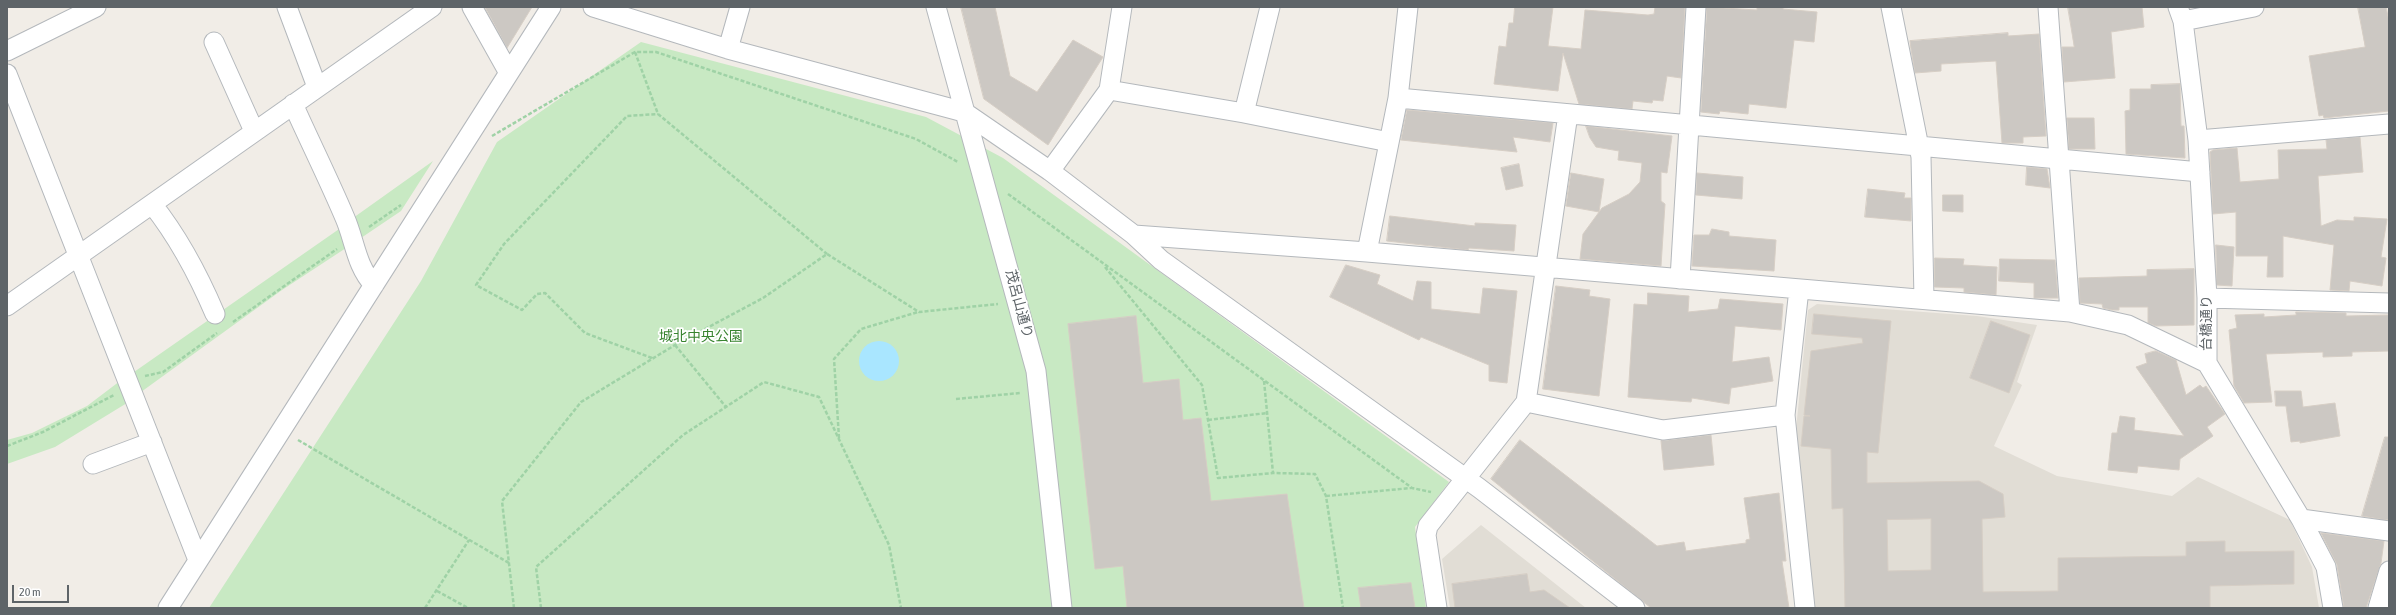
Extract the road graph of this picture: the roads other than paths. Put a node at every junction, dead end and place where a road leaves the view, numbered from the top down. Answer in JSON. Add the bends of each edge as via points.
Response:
{"nodes":[{"id":1,"x":96,"y":7,"type":"edge"},
{"id":2,"x":287,"y":7,"type":"edge"},
{"id":3,"x":432,"y":7,"type":"edge"},
{"id":4,"x":472,"y":7,"type":"edge"},
{"id":5,"x":551,"y":7,"type":"edge"},
{"id":6,"x":593,"y":7,"type":"edge"},
{"id":7,"x":740,"y":7,"type":"edge"},
{"id":8,"x":936,"y":7,"type":"edge"},
{"id":9,"x":1122,"y":7,"type":"edge"},
{"id":10,"x":1270,"y":7,"type":"edge"},
{"id":11,"x":1408,"y":7,"type":"edge"},
{"id":12,"x":1696,"y":7,"type":"edge"},
{"id":13,"x":1892,"y":7,"type":"edge"},
{"id":14,"x":2048,"y":7,"type":"edge"},
{"id":15,"x":2254,"y":7,"type":"edge"},
{"id":16,"x":2180,"y":14,"type":"edge"},
{"id":17,"x":214,"y":42,"type":"dead end"},
{"id":18,"x":728,"y":49,"type":"junction"},
{"id":19,"x":7,"y":51,"type":"edge"},
{"id":20,"x":509,"y":73,"type":"junction"},
{"id":21,"x":7,"y":74,"type":"edge"},
{"id":22,"x":317,"y":87,"type":"junction"},
{"id":23,"x":1108,"y":90,"type":"junction"},
{"id":24,"x":1398,"y":98,"type":"junction"},
{"id":25,"x":293,"y":104,"type":"junction"},
{"id":26,"x":964,"y":112,"type":"junction"},
{"id":27,"x":1244,"y":113,"type":"junction"},
{"id":28,"x":1568,"y":114,"type":"junction"},
{"id":29,"x":2389,"y":124,"type":"edge"},
{"id":30,"x":1689,"y":125,"type":"junction"},
{"id":31,"x":254,"y":131,"type":"junction"},
{"id":32,"x":2198,"y":140,"type":"junction"},
{"id":33,"x":1389,"y":142,"type":"junction"},
{"id":34,"x":1919,"y":147,"type":"junction"},
{"id":35,"x":2060,"y":160,"type":"junction"},
{"id":36,"x":1050,"y":171,"type":"junction"},
{"id":37,"x":2200,"y":172,"type":"junction"},
{"id":38,"x":152,"y":204,"type":"junction"},
{"id":39,"x":1134,"y":235,"type":"junction"},
{"id":40,"x":1367,"y":252,"type":"junction"},
{"id":41,"x":78,"y":256,"type":"junction"},
{"id":42,"x":1546,"y":268,"type":"junction"},
{"id":43,"x":1680,"y":279,"type":"junction"},
{"id":44,"x":374,"y":285,"type":"junction"},
{"id":45,"x":1799,"y":289,"type":"junction"},
{"id":46,"x":2208,"y":298,"type":"junction"},
{"id":47,"x":1924,"y":299,"type":"junction"},
{"id":48,"x":2389,"y":303,"type":"edge"},
{"id":49,"x":7,"y":306,"type":"edge"},
{"id":50,"x":2070,"y":312,"type":"junction"},
{"id":51,"x":215,"y":314,"type":"dead end"},
{"id":52,"x":2207,"y":363,"type":"junction"},
{"id":53,"x":1526,"y":402,"type":"junction"},
{"id":54,"x":1785,"y":415,"type":"junction"},
{"id":55,"x":152,"y":442,"type":"junction"},
{"id":56,"x":93,"y":464,"type":"dead end"},
{"id":57,"x":1466,"y":479,"type":"junction"},
{"id":58,"x":2302,"y":519,"type":"junction"},
{"id":59,"x":2389,"y":531,"type":"edge"},
{"id":60,"x":198,"y":560,"type":"junction"},
{"id":61,"x":2389,"y":571,"type":"edge"},
{"id":62,"x":168,"y":608,"type":"edge"},
{"id":63,"x":1062,"y":608,"type":"edge"},
{"id":64,"x":1437,"y":608,"type":"edge"},
{"id":65,"x":1635,"y":608,"type":"edge"},
{"id":66,"x":1805,"y":608,"type":"edge"},
{"id":67,"x":2333,"y":608,"type":"edge"},
{"id":68,"x":2378,"y":608,"type":"edge"}],
"edges":[{"from":1,"to":19,"type":"street"},
{"from":2,"to":22,"type":"street"},
{"from":3,"to":22,"type":"street"},
{"from":4,"to":20,"type":"street"},
{"from":5,"to":20,"type":"street"},
{"from":6,"to":18,"type":"street"},
{"from":7,"to":18,"type":"street"},
{"from":8,"to":26,"type":"street","name":"茂呂山通り"},
{"from":9,"to":23,"type":"street"},
{"from":10,"to":27,"type":"street"},
{"from":11,"to":24,"type":"street"},
{"from":12,"to":30,"type":"street"},
{"from":13,"to":34,"type":"street"},
{"from":14,"to":35,"type":"street"},
{"from":15,"to":16,"type":"street"},
{"from":16,"to":32,"type":"street","name":"台橋通り"},
{"from":17,"to":31,"type":"street"},
{"from":18,"to":26,"type":"street"},
{"from":20,"to":44,"type":"street"},
{"from":21,"to":41,"type":"street"},
{"from":22,"to":25,"type":"street"},
{"from":23,"to":27,"type":"street"},
{"from":23,"to":36,"type":"street"},
{"from":24,"to":28,"type":"street"},
{"from":24,"to":33,"type":"street"},
{"from":25,"to":31,"type":"street"},
{"from":25,"to":44,"type":"street","via":[[346,220],[352,245],[365,276]]},
{"from":26,"to":36,"type":"street"},
{"from":26,"to":63,"type":"street","name":"茂呂山通り","via":[[1019,301],[1036,371]]},
{"from":27,"to":33,"type":"street"},
{"from":28,"to":30,"type":"street"},
{"from":28,"to":42,"type":"street"},
{"from":29,"to":32,"type":"street"},
{"from":30,"to":34,"type":"street"},
{"from":30,"to":43,"type":"street"},
{"from":31,"to":38,"type":"street"},
{"from":32,"to":37,"type":"street","name":"台橋通り"},
{"from":33,"to":40,"type":"street"},
{"from":34,"to":35,"type":"street"},
{"from":34,"to":47,"type":"street"},
{"from":35,"to":37,"type":"street"},
{"from":35,"to":50,"type":"street"},
{"from":36,"to":39,"type":"street"},
{"from":37,"to":46,"type":"street","name":"台橋通り"},
{"from":38,"to":41,"type":"street"},
{"from":38,"to":51,"type":"street","via":[[174,232],[194,265]]},
{"from":39,"to":40,"type":"street"},
{"from":39,"to":57,"type":"street","via":[[1161,260]]},
{"from":40,"to":42,"type":"street"},
{"from":41,"to":49,"type":"street"},
{"from":41,"to":55,"type":"street"},
{"from":42,"to":43,"type":"street"},
{"from":42,"to":53,"type":"street"},
{"from":43,"to":45,"type":"street"},
{"from":44,"to":60,"type":"street"},
{"from":45,"to":47,"type":"street"},
{"from":45,"to":54,"type":"street"},
{"from":46,"to":48,"type":"street"},
{"from":46,"to":52,"type":"street","name":"台橋通り"},
{"from":47,"to":50,"type":"street"},
{"from":50,"to":52,"type":"street","via":[[2128,325]]},
{"from":52,"to":58,"type":"street","name":"台橋通り"},
{"from":53,"to":54,"type":"street","via":[[1663,430]]},
{"from":53,"to":57,"type":"street"},
{"from":54,"to":66,"type":"street"},
{"from":55,"to":56,"type":"street"},
{"from":55,"to":60,"type":"street"},
{"from":57,"to":64,"type":"street","via":[[1428,526],[1426,535]]},
{"from":57,"to":65,"type":"street"},
{"from":58,"to":59,"type":"street"},
{"from":58,"to":67,"type":"street","name":"台橋通り","via":[[2326,567]]},
{"from":60,"to":62,"type":"street"},
{"from":61,"to":68,"type":"street"}]}
